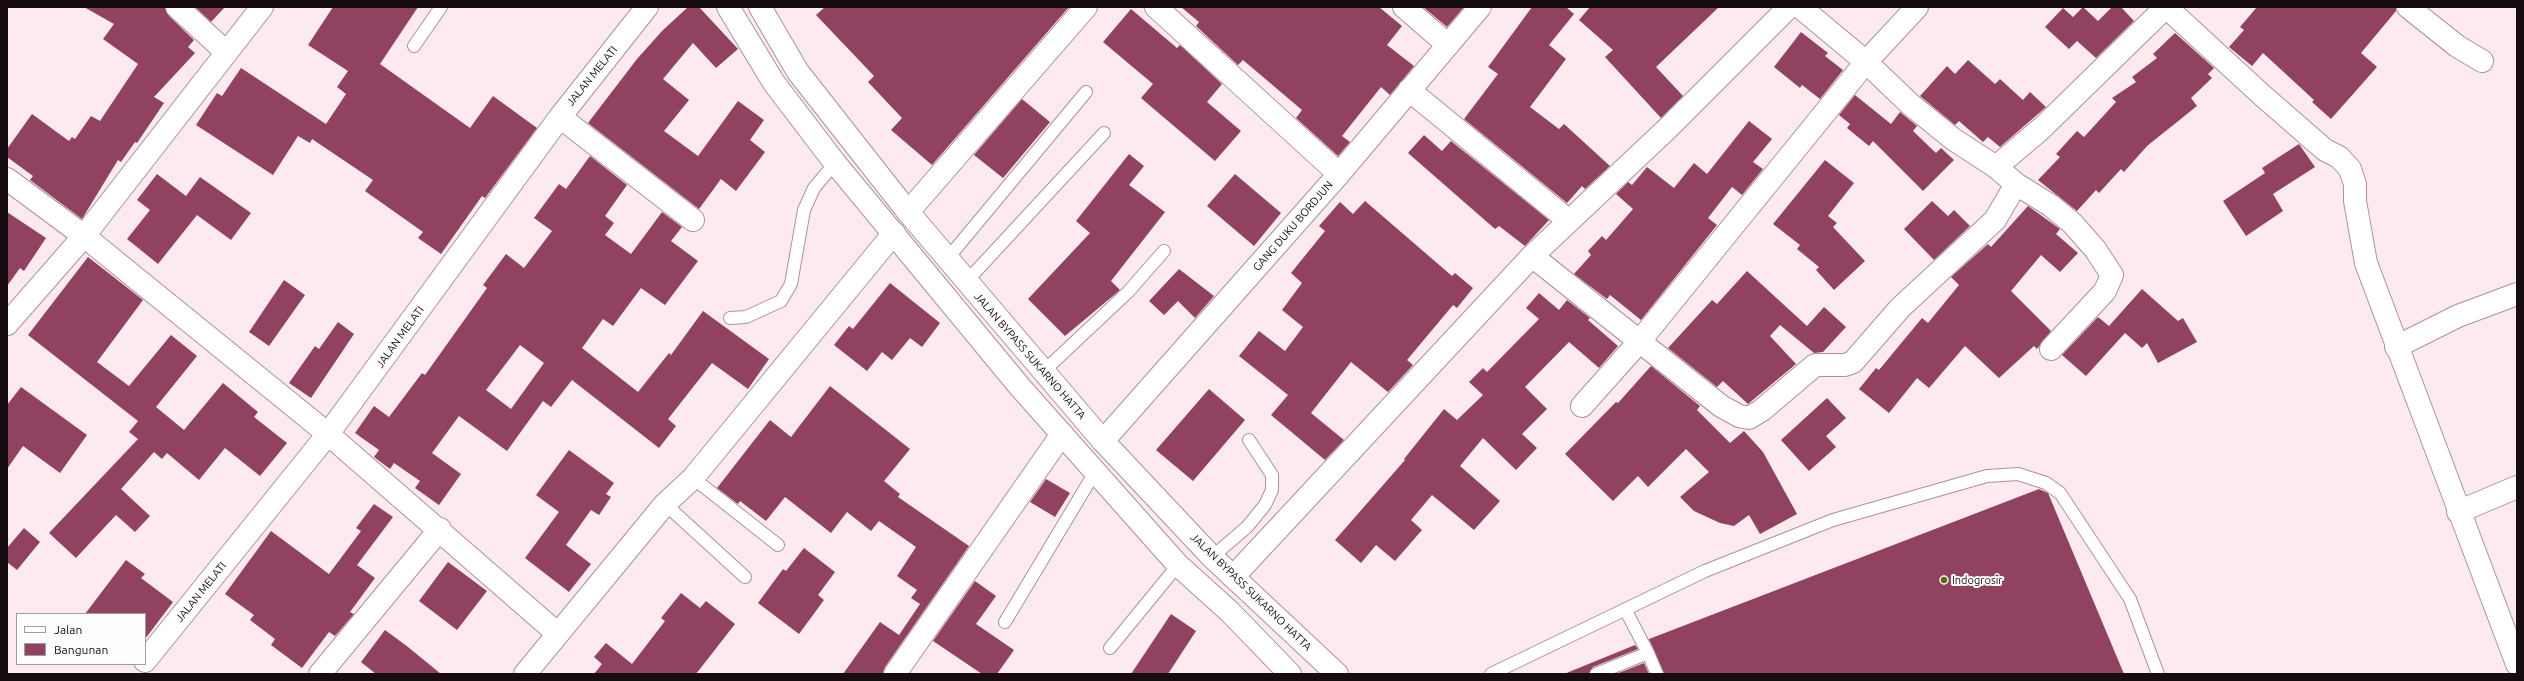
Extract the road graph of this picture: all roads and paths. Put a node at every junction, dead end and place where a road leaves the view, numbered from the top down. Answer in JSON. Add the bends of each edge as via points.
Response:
{"nodes":[{"id":1,"x":177,"y":7,"type":"edge"},
{"id":2,"x":262,"y":7,"type":"edge"},
{"id":3,"x":441,"y":7,"type":"edge"},
{"id":4,"x":647,"y":7,"type":"edge"},
{"id":5,"x":728,"y":7,"type":"edge"},
{"id":6,"x":760,"y":7,"type":"edge"},
{"id":7,"x":1086,"y":7,"type":"edge"},
{"id":8,"x":1156,"y":7,"type":"edge"},
{"id":9,"x":1404,"y":7,"type":"edge"},
{"id":10,"x":1480,"y":7,"type":"edge"},
{"id":11,"x":1789,"y":7,"type":"edge"},
{"id":12,"x":1800,"y":7,"type":"edge"},
{"id":13,"x":1917,"y":7,"type":"edge"},
{"id":14,"x":2166,"y":7,"type":"edge"},
{"id":15,"x":2408,"y":7,"type":"edge"},
{"id":16,"x":1448,"y":45,"type":"junction"},
{"id":17,"x":414,"y":46,"type":"dead end"},
{"id":18,"x":226,"y":52,"type":"junction"},
{"id":19,"x":2482,"y":61,"type":"dead end"},
{"id":20,"x":1866,"y":62,"type":"junction"},
{"id":21,"x":1409,"y":90,"type":"junction"},
{"id":22,"x":1086,"y":92,"type":"dead end"},
{"id":23,"x":560,"y":117,"type":"junction"},
{"id":24,"x":1104,"y":133,"type":"dead end"},
{"id":25,"x":835,"y":163,"type":"junction"},
{"id":26,"x":1996,"y":167,"type":"junction"},
{"id":27,"x":1339,"y":174,"type":"junction"},
{"id":28,"x":7,"y":178,"type":"edge"},
{"id":29,"x":2016,"y":184,"type":"junction"},
{"id":30,"x":908,"y":212,"type":"junction"},
{"id":31,"x":693,"y":220,"type":"dead end"},
{"id":32,"x":1569,"y":221,"type":"junction"},
{"id":33,"x":894,"y":233,"type":"junction"},
{"id":34,"x":84,"y":236,"type":"junction"},
{"id":35,"x":1164,"y":251,"type":"dead end"},
{"id":36,"x":1532,"y":256,"type":"junction"},
{"id":37,"x":948,"y":258,"type":"junction"},
{"id":38,"x":966,"y":282,"type":"junction"},
{"id":39,"x":2517,"y":294,"type":"edge"},
{"id":40,"x":730,"y":318,"type":"dead end"},
{"id":41,"x":7,"y":324,"type":"edge"},
{"id":42,"x":1639,"y":342,"type":"junction"},
{"id":43,"x":2396,"y":347,"type":"junction"},
{"id":44,"x":2051,"y":349,"type":"dead end"},
{"id":45,"x":1044,"y":371,"type":"junction"},
{"id":46,"x":1582,"y":406,"type":"dead end"},
{"id":47,"x":328,"y":434,"type":"junction"},
{"id":48,"x":1062,"y":434,"type":"junction"},
{"id":49,"x":1249,"y":440,"type":"dead end"},
{"id":50,"x":1103,"y":441,"type":"junction"},
{"id":51,"x":1095,"y":472,"type":"junction"},
{"id":52,"x":693,"y":478,"type":"junction"},
{"id":53,"x":2517,"y":487,"type":"edge"},
{"id":54,"x":665,"y":504,"type":"junction"},
{"id":55,"x":2458,"y":512,"type":"junction"},
{"id":56,"x":440,"y":529,"type":"junction"},
{"id":57,"x":778,"y":545,"type":"dead end"},
{"id":58,"x":1212,"y":557,"type":"junction"},
{"id":59,"x":1178,"y":565,"type":"junction"},
{"id":60,"x":1233,"y":576,"type":"junction"},
{"id":61,"x":745,"y":577,"type":"dead end"},
{"id":62,"x":1625,"y":609,"type":"junction"},
{"id":63,"x":1005,"y":622,"type":"dead end"},
{"id":64,"x":558,"y":634,"type":"junction"},
{"id":65,"x":1110,"y":648,"type":"dead end"},
{"id":66,"x":1648,"y":653,"type":"junction"},
{"id":67,"x":146,"y":660,"type":"edge"},
{"id":68,"x":2517,"y":664,"type":"edge"},
{"id":69,"x":142,"y":665,"type":"edge"},
{"id":70,"x":529,"y":673,"type":"edge"},
{"id":71,"x":134,"y":674,"type":"edge"},
{"id":72,"x":320,"y":674,"type":"edge"},
{"id":73,"x":895,"y":674,"type":"edge"},
{"id":74,"x":1290,"y":674,"type":"edge"},
{"id":75,"x":1337,"y":674,"type":"edge"},
{"id":76,"x":1491,"y":674,"type":"edge"},
{"id":77,"x":1596,"y":674,"type":"edge"},
{"id":78,"x":1657,"y":674,"type":"edge"},
{"id":79,"x":2158,"y":674,"type":"edge"}],
"edges":[{"from":1,"to":18,"type":"main road"},
{"from":2,"to":18,"type":"main road"},
{"from":3,"to":17,"type":"lane"},
{"from":4,"to":23,"type":"main road","name":"JALAN MELATI"},
{"from":5,"to":25,"type":"main road","via":[[774,83]]},
{"from":6,"to":30,"type":"main road","name":"JALAN BYPASS SUKARNO HATTA","via":[[798,72]]},
{"from":7,"to":30,"type":"main road"},
{"from":8,"to":27,"type":"main road"},
{"from":9,"to":16,"type":"main road"},
{"from":10,"to":16,"type":"main road","name":"GANG DUKU BORDJUN"},
{"from":11,"to":32,"type":"main road","via":[[1668,128]]},
{"from":12,"to":20,"type":"main road"},
{"from":13,"to":20,"type":"main road"},
{"from":14,"to":26,"type":"main road","via":[[2042,128]]},
{"from":14,"to":43,"type":"main road","via":[[2263,96],[2325,150],[2339,157],[2350,169],[2355,184],[2355,201],[2366,263]]},
{"from":15,"to":19,"type":"main road","via":[[2457,46]]},
{"from":16,"to":21,"type":"main road","name":"GANG DUKU BORDJUN"},
{"from":18,"to":34,"type":"main road"},
{"from":20,"to":26,"type":"main road","via":[[1911,105],[1953,139]]},
{"from":20,"to":42,"type":"main road"},
{"from":21,"to":27,"type":"main road","name":"GANG DUKU BORDJUN"},
{"from":21,"to":32,"type":"main road"},
{"from":22,"to":37,"type":"lane"},
{"from":23,"to":31,"type":"main road"},
{"from":23,"to":47,"type":"main road","name":"JALAN MELATI"},
{"from":24,"to":38,"type":"lane"},
{"from":25,"to":33,"type":"main road"},
{"from":25,"to":40,"type":"lane","via":[[814,188],[804,210],[791,284],[781,301],[746,317]]},
{"from":26,"to":29,"type":"main road"},
{"from":27,"to":50,"type":"main road","name":"GANG DUKU BORDJUN"},
{"from":28,"to":34,"type":"main road"},
{"from":29,"to":42,"type":"main road","via":[[1994,220],[1900,308],[1858,358],[1845,365],[1815,365],[1755,416],[1745,418],[1721,406]]},
{"from":29,"to":44,"type":"main road","via":[[2050,205],[2072,223],[2095,248],[2112,275],[2105,291]]},
{"from":30,"to":37,"type":"main road","name":"JALAN BYPASS SUKARNO HATTA"},
{"from":32,"to":36,"type":"main road"},
{"from":33,"to":48,"type":"main road","via":[[1020,387]]},
{"from":33,"to":52,"type":"main road"},
{"from":34,"to":41,"type":"main road"},
{"from":34,"to":47,"type":"main road"},
{"from":35,"to":45,"type":"lane","via":[[1128,292]]},
{"from":36,"to":42,"type":"main road"},
{"from":36,"to":60,"type":"main road"},
{"from":37,"to":38,"type":"main road","name":"JALAN BYPASS SUKARNO HATTA"},
{"from":38,"to":45,"type":"main road","name":"JALAN BYPASS SUKARNO HATTA"},
{"from":39,"to":43,"type":"main road","via":[[2458,316]]},
{"from":42,"to":46,"type":"main road"},
{"from":43,"to":55,"type":"main road"},
{"from":45,"to":50,"type":"main road","name":"JALAN BYPASS SUKARNO HATTA"},
{"from":47,"to":56,"type":"main road"},
{"from":47,"to":67,"type":"main road","name":"JALAN MELATI"},
{"from":48,"to":51,"type":"main road"},
{"from":48,"to":73,"type":"main road"},
{"from":49,"to":58,"type":"lane","via":[[1272,475],[1272,490],[1265,505],[1247,527]]},
{"from":50,"to":58,"type":"main road","name":"JALAN BYPASS SUKARNO HATTA"},
{"from":51,"to":59,"type":"main road"},
{"from":51,"to":63,"type":"lane"},
{"from":52,"to":54,"type":"main road"},
{"from":52,"to":57,"type":"lane"},
{"from":53,"to":55,"type":"main road"},
{"from":54,"to":61,"type":"lane"},
{"from":54,"to":64,"type":"main road"},
{"from":55,"to":68,"type":"main road"},
{"from":56,"to":64,"type":"main road"},
{"from":56,"to":72,"type":"main road"},
{"from":58,"to":60,"type":"main road","name":"JALAN BYPASS SUKARNO HATTA"},
{"from":59,"to":65,"type":"lane"},
{"from":59,"to":74,"type":"main road","via":[[1230,612]]},
{"from":60,"to":75,"type":"main road","name":"JALAN BYPASS SUKARNO HATTA"},
{"from":62,"to":66,"type":"lane"},
{"from":62,"to":76,"type":"lane"},
{"from":62,"to":79,"type":"lane","via":[[1705,571],[1832,520],[1987,476],[2018,474],[2046,484],[2060,493],[2130,599]]},
{"from":64,"to":70,"type":"main road"},
{"from":66,"to":77,"type":"lane"},
{"from":66,"to":78,"type":"lane"},
{"from":69,"to":71,"type":"main road"}]}
